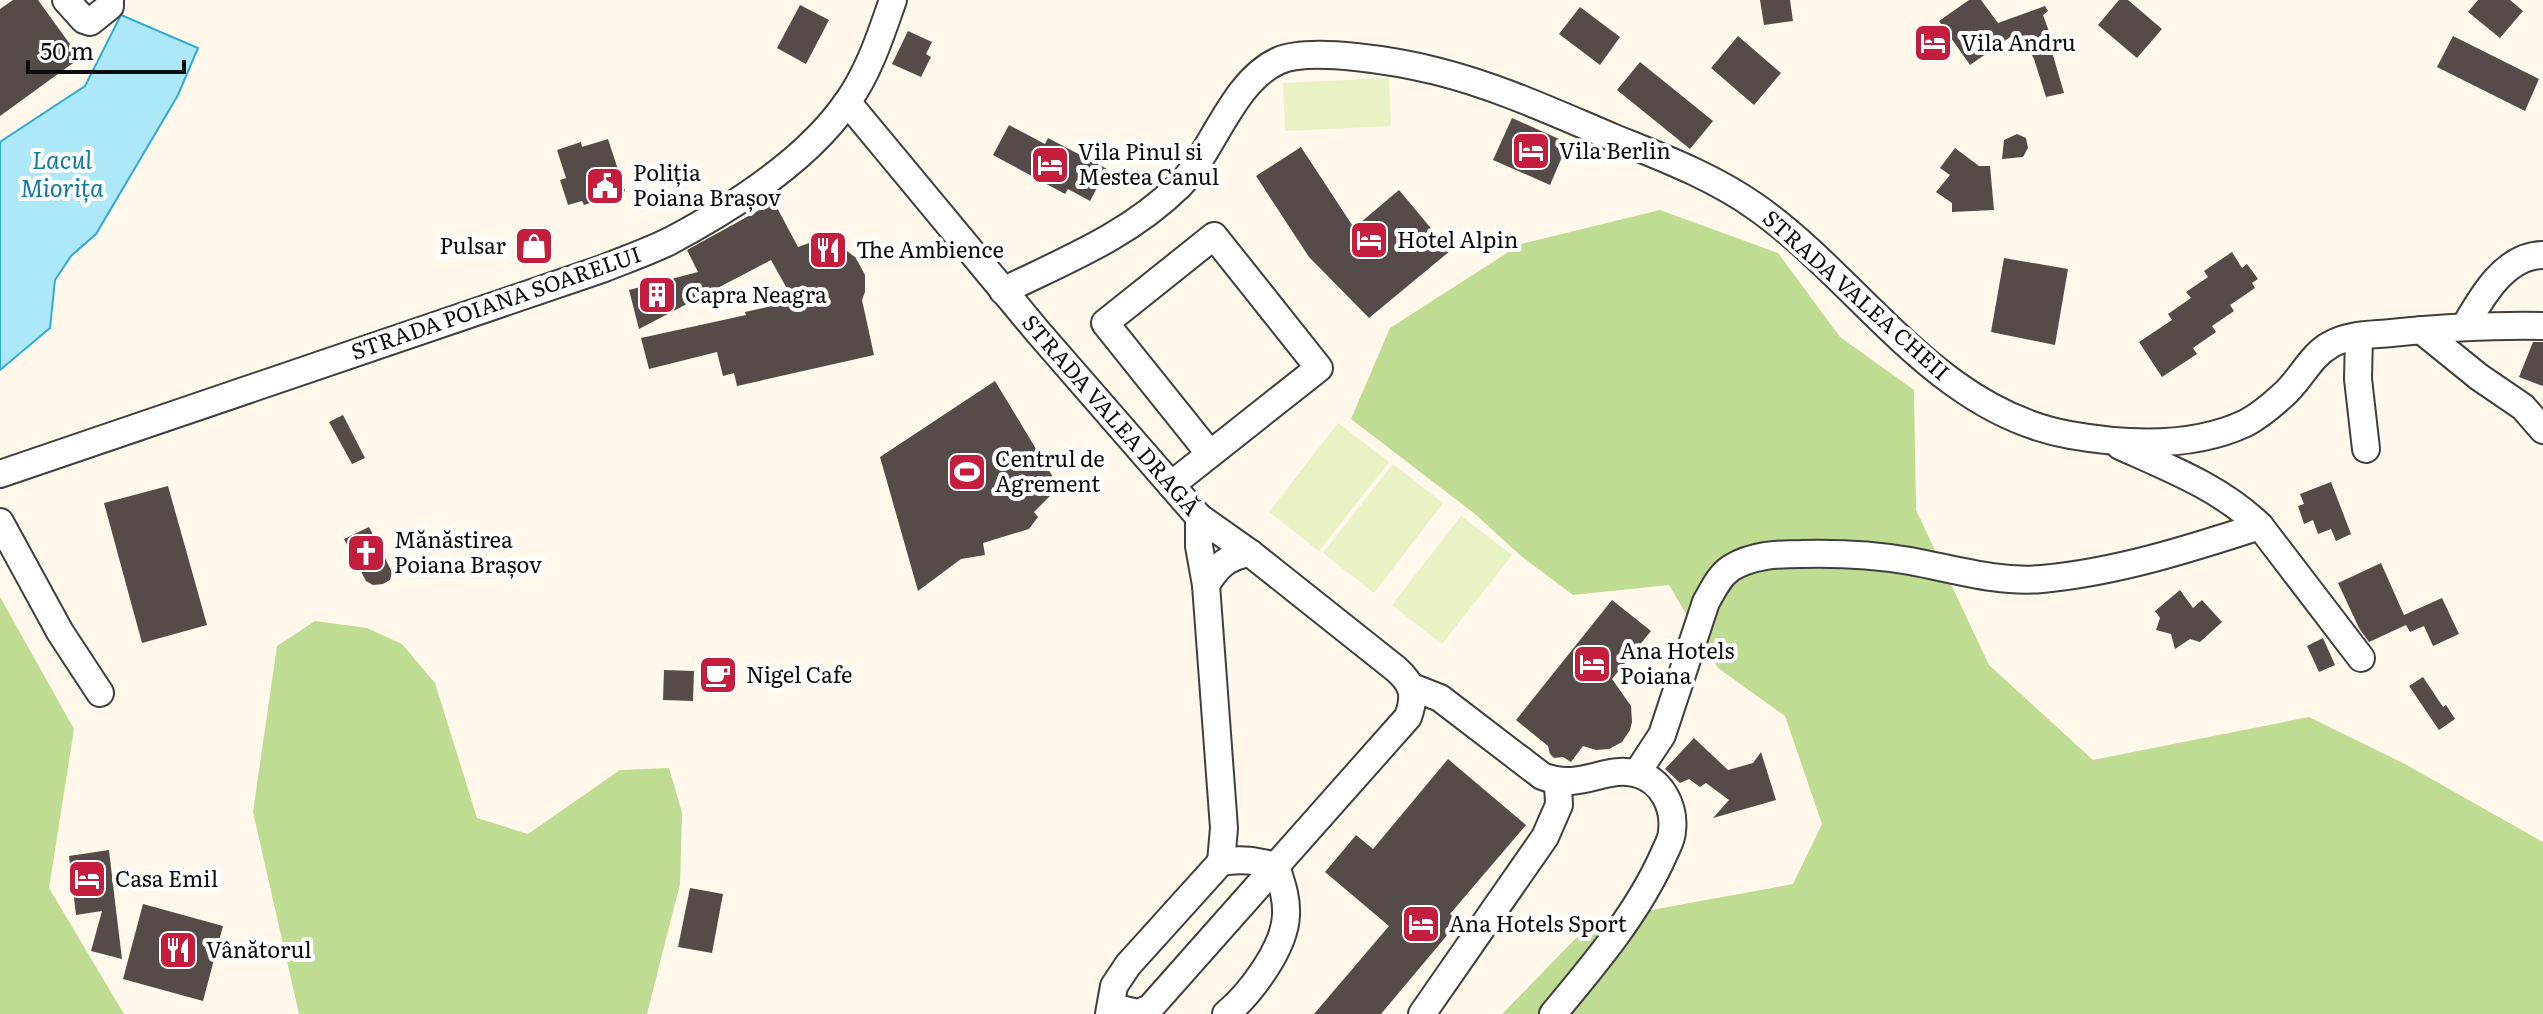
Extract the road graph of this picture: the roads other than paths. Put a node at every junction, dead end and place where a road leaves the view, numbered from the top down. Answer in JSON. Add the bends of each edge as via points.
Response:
{"nodes":[{"id":1,"x":66,"y":0,"type":"edge"},
{"id":2,"x":110,"y":0,"type":"edge"},
{"id":3,"x":893,"y":0,"type":"edge"},
{"id":4,"x":848,"y":103,"type":"junction"},
{"id":5,"x":2543,"y":255,"type":"edge"},
{"id":6,"x":1003,"y":291,"type":"junction"},
{"id":7,"x":2465,"y":326,"type":"junction"},
{"id":8,"x":2543,"y":326,"type":"edge"},
{"id":9,"x":2421,"y":330,"type":"junction"},
{"id":10,"x":2359,"y":336,"type":"junction"},
{"id":11,"x":2533,"y":405,"type":"edge"},
{"id":12,"x":2543,"y":430,"type":"edge"},
{"id":13,"x":2106,"y":440,"type":"junction"},
{"id":14,"x":2366,"y":449,"type":"dead end"},
{"id":15,"x":1210,"y":454,"type":"junction"},
{"id":16,"x":0,"y":474,"type":"edge"},
{"id":17,"x":1171,"y":485,"type":"junction"},
{"id":18,"x":1199,"y":517,"type":"junction"},
{"id":19,"x":0,"y":522,"type":"edge"},
{"id":20,"x":2260,"y":526,"type":"junction"},
{"id":21,"x":1250,"y":553,"type":"junction"},
{"id":22,"x":1206,"y":585,"type":"junction"},
{"id":23,"x":2361,"y":658,"type":"dead end"},
{"id":24,"x":1412,"y":687,"type":"junction"},
{"id":25,"x":100,"y":693,"type":"dead end"},
{"id":26,"x":1637,"y":773,"type":"junction"},
{"id":27,"x":1558,"y":782,"type":"junction"},
{"id":28,"x":1221,"y":862,"type":"junction"},
{"id":29,"x":1276,"y":866,"type":"junction"},
{"id":30,"x":1114,"y":1012,"type":"edge"},
{"id":31,"x":1226,"y":1014,"type":"edge"},
{"id":32,"x":1422,"y":1014,"type":"edge"},
{"id":33,"x":1553,"y":1014,"type":"edge"}],
"edges":[{"from":1,"to":2,"type":"street","via":[[90,22],[110,6]]},
{"from":3,"to":4,"type":"street","name":"STRADA POIANA SOARELUI"},
{"from":4,"to":6,"type":"street","name":"STRADA VALEA DRAGĂ"},
{"from":4,"to":16,"type":"street","name":"STRADA POIANA SOARELUI","via":[[761,185],[668,242]]},
{"from":5,"to":7,"type":"street","via":[[2509,269],[2486,290]]},
{"from":6,"to":13,"type":"street","name":"STRADA VALEA CHEII","via":[[1100,245],[1163,202],[1184,181],[1247,87],[1278,61],[1300,55],[1379,60],[1489,88],[1731,190],[1794,237],[1901,340],[1952,381],[2027,423]]},
{"from":6,"to":17,"type":"street","name":"STRADA VALEA DRAGĂ"},
{"from":7,"to":8,"type":"street","name":"STRADA VALEA CHEII"},
{"from":7,"to":9,"type":"street","name":"STRADA VALEA CHEII"},
{"from":9,"to":10,"type":"street","name":"STRADA VALEA CHEII"},
{"from":9,"to":11,"type":"street","via":[[2479,377]]},
{"from":10,"to":13,"type":"street","name":"STRADA VALEA CHEII","via":[[2324,349],[2293,387],[2250,421],[2222,432],[2159,441]]},
{"from":10,"to":14,"type":"street"},
{"from":11,"to":12,"type":"street"},
{"from":13,"to":20,"type":"street","via":[[2226,497]]},
{"from":15,"to":15,"type":"street","via":[[1319,368],[1214,236],[1105,323]]},
{"from":15,"to":17,"type":"street"},
{"from":17,"to":18,"type":"street","name":"STRADA VALEA DRAGĂ"},
{"from":18,"to":21,"type":"street","name":"STRADA VALEA DRAGĂ"},
{"from":18,"to":22,"type":"street"},
{"from":19,"to":25,"type":"street"},
{"from":20,"to":23,"type":"street"},
{"from":20,"to":26,"type":"street","via":[[2171,555],[2041,579],[1988,577],[1907,560],[1825,553],[1752,558],[1729,569],[1716,583],[1662,735]]},
{"from":21,"to":22,"type":"street","via":[[1220,564]]},
{"from":21,"to":24,"type":"street","name":"STRADA VALEA DRAGĂ"},
{"from":22,"to":28,"type":"street","via":[[1224,828]]},
{"from":24,"to":27,"type":"street","name":"STRADA VALEA DRAGĂ","via":[[1440,698],[1542,776]]},
{"from":24,"to":29,"type":"street","via":[[1408,717]]},
{"from":26,"to":27,"type":"street"},
{"from":26,"to":33,"type":"street","via":[[1671,803],[1673,833],[1656,872],[1596,963]]},
{"from":27,"to":32,"type":"street","via":[[1559,805],[1545,837]]},
{"from":28,"to":29,"type":"street","via":[[1252,860]]},
{"from":28,"to":30,"type":"street","via":[[1128,965],[1114,986]]},
{"from":29,"to":30,"type":"street","via":[[1150,1008]]},
{"from":29,"to":31,"type":"street","via":[[1286,897],[1277,945],[1257,982]]}]}
